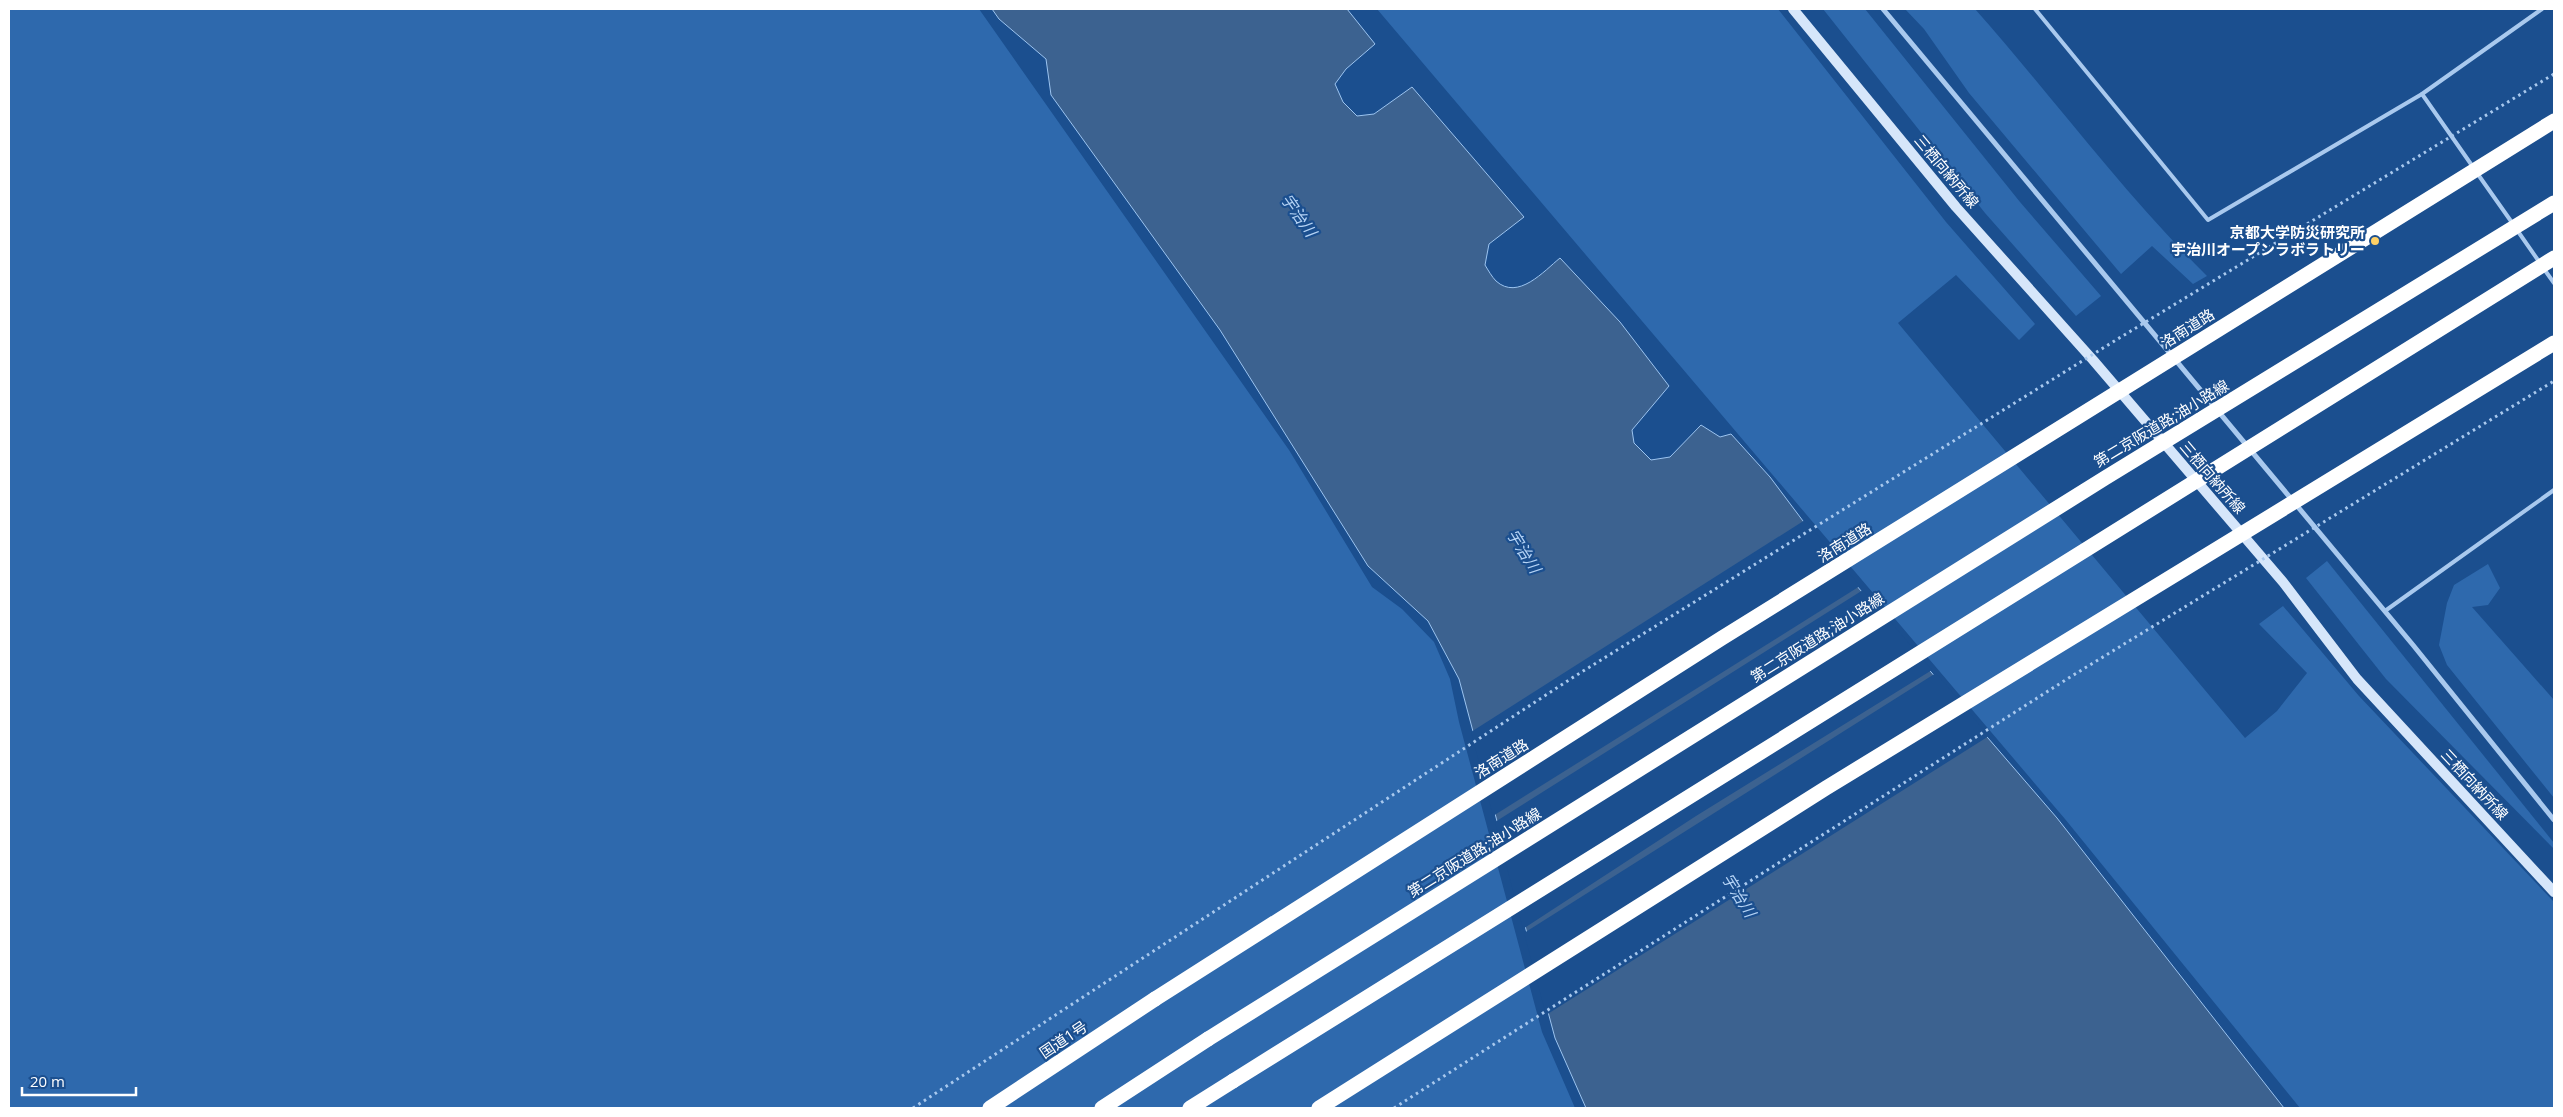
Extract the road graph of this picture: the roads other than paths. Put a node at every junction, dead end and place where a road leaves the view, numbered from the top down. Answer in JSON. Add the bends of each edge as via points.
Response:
{"nodes":[{"id":1,"x":1793,"y":9,"type":"edge"},
{"id":2,"x":1884,"y":9,"type":"edge"},
{"id":3,"x":2035,"y":9,"type":"edge"},
{"id":4,"x":2542,"y":9,"type":"edge"},
{"id":5,"x":2422,"y":94,"type":"junction"},
{"id":6,"x":2554,"y":121,"type":"edge"},
{"id":7,"x":2554,"y":203,"type":"edge"},
{"id":8,"x":2554,"y":258,"type":"edge"},
{"id":9,"x":2554,"y":284,"type":"edge"},
{"id":10,"x":2554,"y":343,"type":"edge"},
{"id":11,"x":2554,"y":490,"type":"edge"},
{"id":12,"x":2385,"y":611,"type":"junction"},
{"id":13,"x":2554,"y":820,"type":"edge"},
{"id":14,"x":2554,"y":892,"type":"edge"},
{"id":15,"x":1155,"y":999,"type":"joint"},
{"id":16,"x":990,"y":1108,"type":"edge"},
{"id":17,"x":1102,"y":1108,"type":"edge"},
{"id":18,"x":1190,"y":1108,"type":"edge"},
{"id":19,"x":1318,"y":1108,"type":"edge"}],
"edges":[{"from":1,"to":14,"type":"main road","name":"三栖向納所線","via":[[1956,207],[2093,360],[2277,575],[2357,679]]},
{"from":2,"to":12,"type":"street"},
{"from":3,"to":5,"type":"lane","via":[[2208,220]]},
{"from":4,"to":5,"type":"lane"},
{"from":5,"to":9,"type":"lane"},
{"from":6,"to":15,"type":"highway","name":"洛南道路","bridge":true,"via":[[1714,643]]},
{"from":7,"to":17,"type":"highway","name":"第二京阪道路;油小路線","bridge":true,"via":[[2105,478]]},
{"from":8,"to":18,"type":"highway","bridge":true},
{"from":10,"to":19,"type":"highway","bridge":true,"via":[[1826,788]]},
{"from":11,"to":12,"type":"lane"},
{"from":12,"to":13,"type":"street"},
{"from":15,"to":16,"type":"highway","name":"国道1号"}]}
